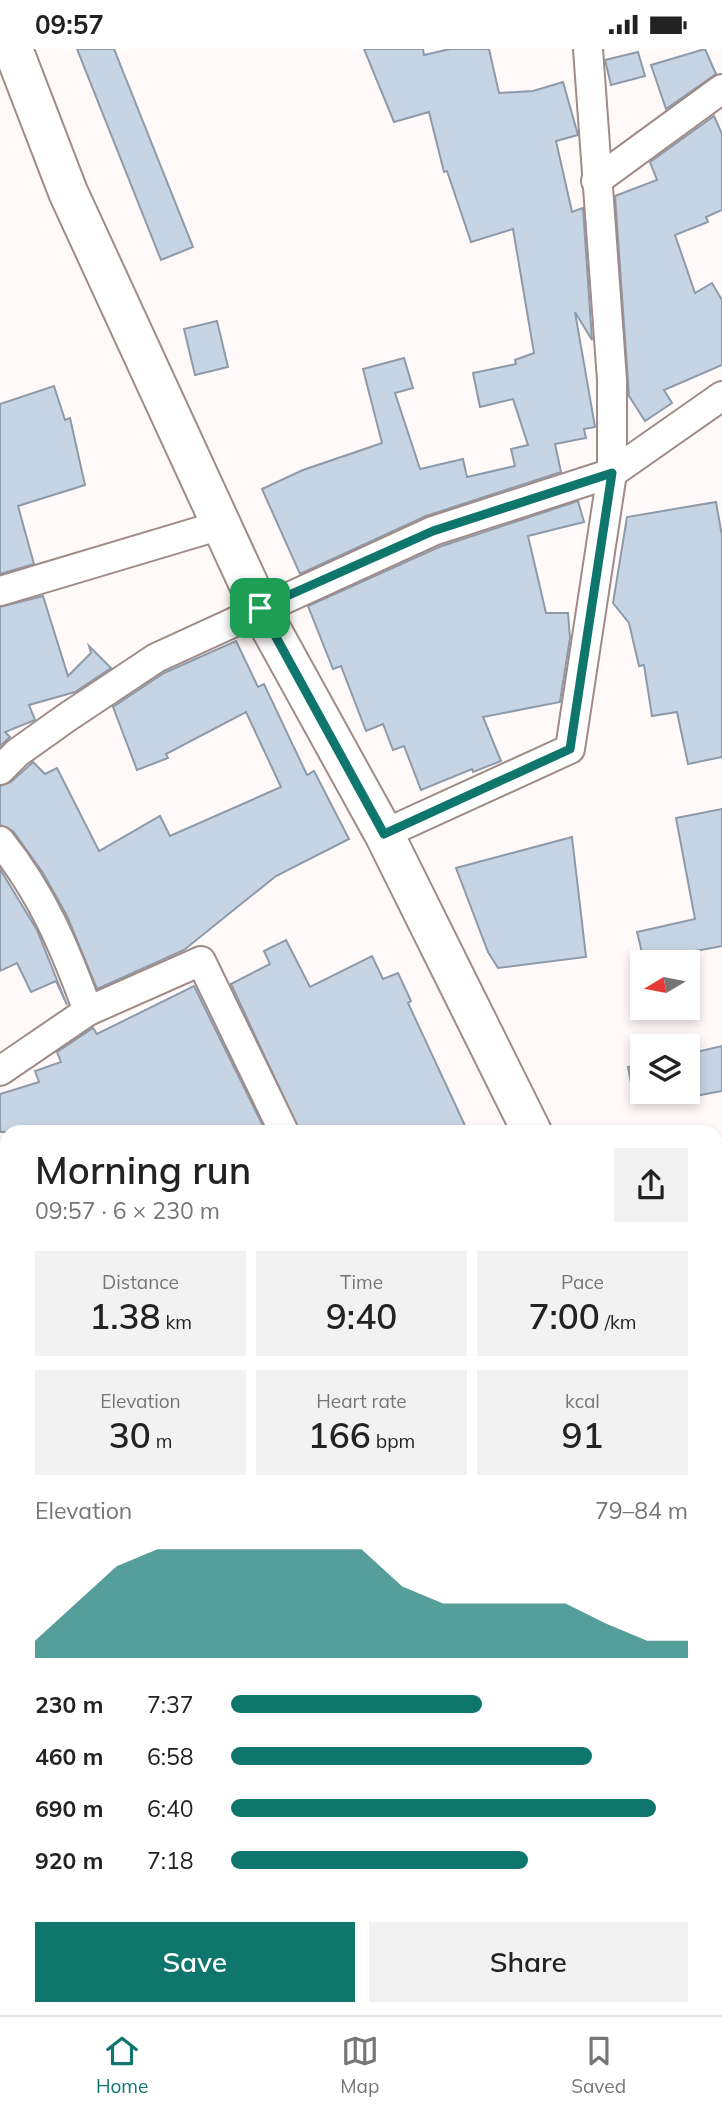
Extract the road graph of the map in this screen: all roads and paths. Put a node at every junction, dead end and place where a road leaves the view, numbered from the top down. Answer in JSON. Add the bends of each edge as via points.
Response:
{"nodes":[{"id":1,"x":13,"y":49,"type":"edge"},
{"id":2,"x":588,"y":49,"type":"edge"},
{"id":3,"x":0,"y":62,"type":"edge"},
{"id":4,"x":722,"y":89,"type":"edge"},
{"id":5,"x":596,"y":181,"type":"junction"},
{"id":6,"x":68,"y":192,"type":"junction"},
{"id":7,"x":722,"y":396,"type":"edge"},
{"id":8,"x":612,"y":473,"type":"junction"},
{"id":9,"x":221,"y":525,"type":"junction"},
{"id":10,"x":0,"y":591,"type":"edge"},
{"id":11,"x":260,"y":608,"type":"junction"},
{"id":12,"x":0,"y":770,"type":"edge"},
{"id":13,"x":384,"y":834,"type":"junction"},
{"id":14,"x":0,"y":841,"type":"edge"},
{"id":15,"x":88,"y":1011,"type":"junction"},
{"id":16,"x":0,"y":1071,"type":"edge"},
{"id":17,"x":281,"y":1125,"type":"edge"},
{"id":18,"x":527,"y":1125,"type":"edge"}],
"edges":[{"from":1,"to":6,"type":"street"},
{"from":2,"to":5,"type":"street"},
{"from":3,"to":6,"type":"street"},
{"from":4,"to":5,"type":"street"},
{"from":5,"to":8,"type":"street","via":[[612,380]]},
{"from":6,"to":9,"type":"street"},
{"from":7,"to":8,"type":"street"},
{"from":8,"to":11,"type":"street","via":[[433,531]]},
{"from":8,"to":13,"type":"street","via":[[570,749]]},
{"from":9,"to":10,"type":"street"},
{"from":9,"to":11,"type":"street"},
{"from":11,"to":12,"type":"street","via":[[156,658],[66,718]]},
{"from":11,"to":13,"type":"street"},
{"from":13,"to":18,"type":"street"},
{"from":14,"to":15,"type":"street","via":[[59,933]]},
{"from":15,"to":16,"type":"street"},
{"from":15,"to":17,"type":"street","via":[[201,961]]}]}
